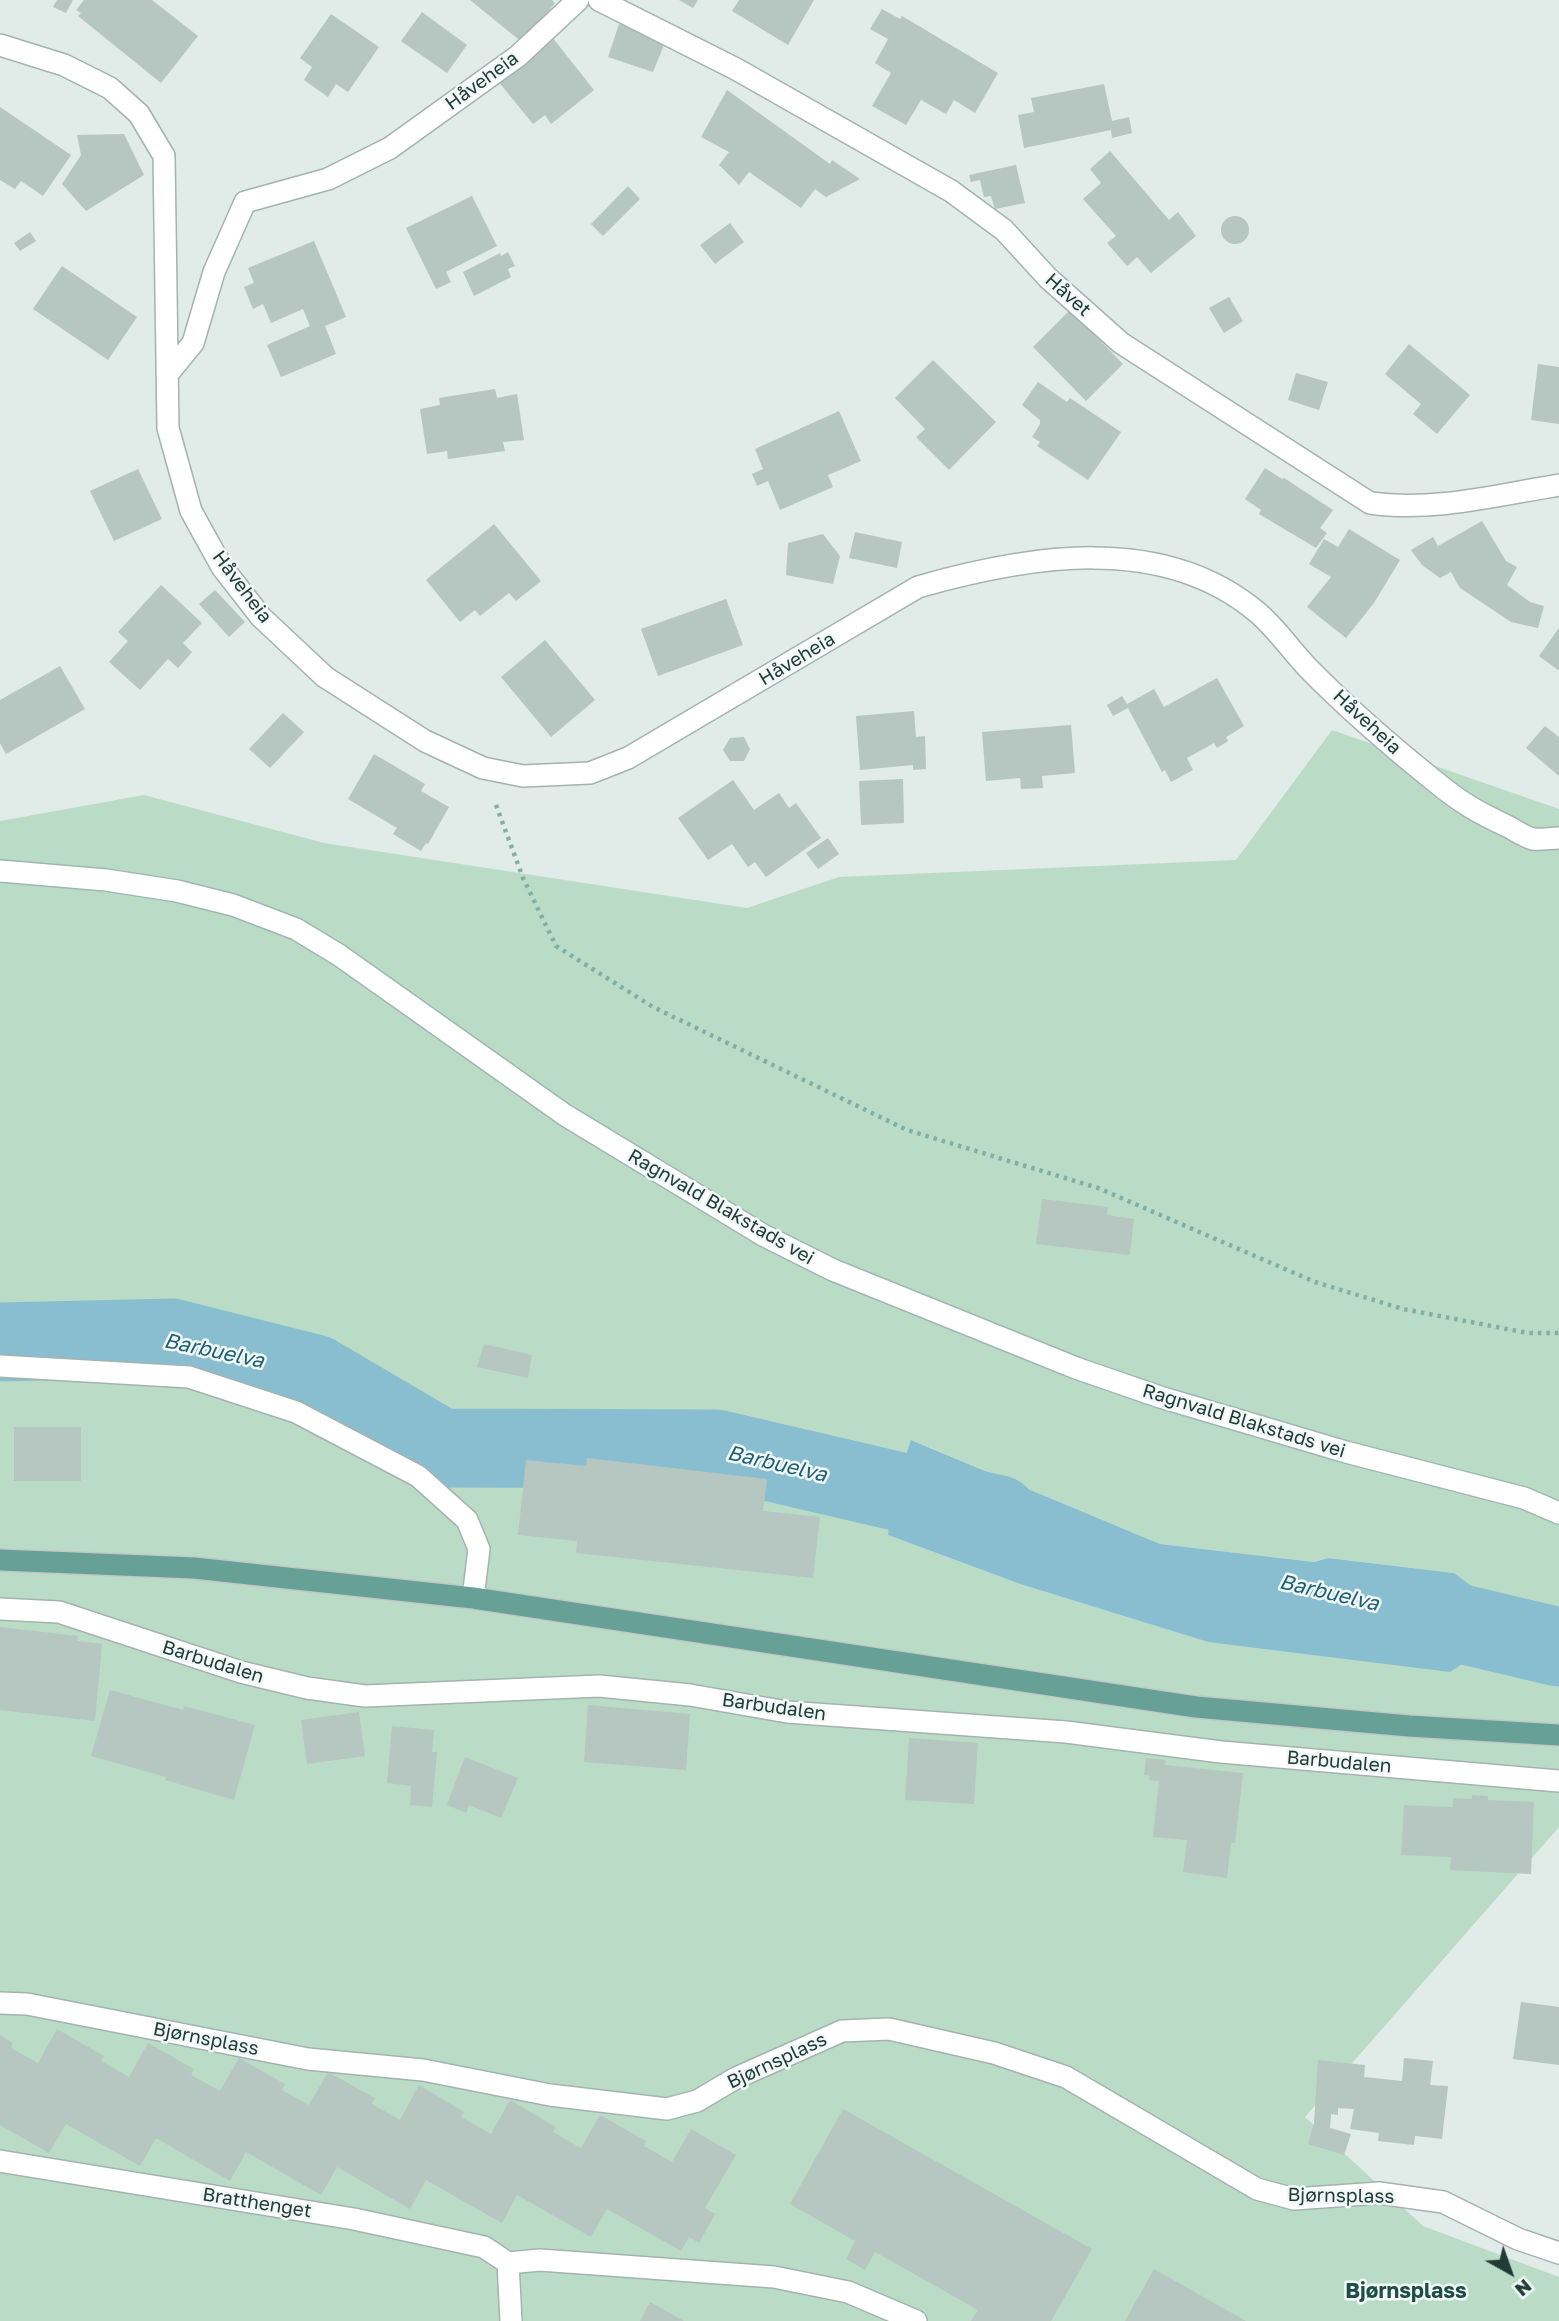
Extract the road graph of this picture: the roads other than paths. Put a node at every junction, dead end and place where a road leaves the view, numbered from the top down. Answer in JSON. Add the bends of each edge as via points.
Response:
{"nodes":[{"id":1,"x":578,"y":0,"type":"edge"},
{"id":2,"x":599,"y":0,"type":"edge"},
{"id":3,"x":0,"y":44,"type":"edge"},
{"id":4,"x":167,"y":375,"type":"junction"},
{"id":5,"x":1559,"y":485,"type":"edge"},
{"id":6,"x":1559,"y":838,"type":"edge"},
{"id":7,"x":0,"y":871,"type":"edge"},
{"id":8,"x":0,"y":1366,"type":"edge"},
{"id":9,"x":1559,"y":1513,"type":"edge"},
{"id":10,"x":0,"y":1560,"type":"edge"},
{"id":11,"x":473,"y":1598,"type":"junction"},
{"id":12,"x":0,"y":1609,"type":"edge"},
{"id":13,"x":1559,"y":1735,"type":"edge"},
{"id":14,"x":1559,"y":1782,"type":"edge"},
{"id":15,"x":0,"y":2003,"type":"edge"},
{"id":16,"x":0,"y":2161,"type":"edge"},
{"id":17,"x":1559,"y":2253,"type":"edge"},
{"id":18,"x":508,"y":2263,"type":"junction"},
{"id":19,"x":511,"y":2321,"type":"edge"},
{"id":20,"x":916,"y":2321,"type":"edge"}],
"edges":[{"from":1,"to":4,"type":"street","name":"Håveheia","via":[[518,55],[390,148],[328,179],[245,202],[214,272],[193,343]]},
{"from":2,"to":5,"type":"street","name":"Håvet","via":[[736,69],[951,191],[1004,230],[1048,278],[1121,343],[1370,503],[1401,507],[1437,504]]},
{"from":3,"to":4,"type":"street","name":"Håveheia","via":[[64,65],[110,88],[139,114],[164,156]]},
{"from":4,"to":6,"type":"street","name":"Håveheia","via":[[168,428],[191,511],[222,567],[261,617],[325,677],[425,741],[483,768],[523,776],[590,773],[628,758],[918,587],[967,573],[1044,561],[1127,558],[1185,572],[1225,590],[1258,613],[1388,744],[1463,805],[1532,839]]},
{"from":7,"to":9,"type":"street","name":"Ragnvald Blakstads vei","via":[[177,891],[233,905],[296,929],[565,1115],[763,1235],[833,1270],[1160,1397],[1524,1498]]},
{"from":8,"to":11,"type":"street","via":[[189,1377],[296,1412],[418,1476],[467,1520],[479,1549]]},
{"from":10,"to":11,"type":"main road","via":[[194,1568]]},
{"from":11,"to":13,"type":"main road","via":[[1196,1707]]},
{"from":12,"to":14,"type":"street","name":"Barbudalen","via":[[59,1612],[241,1672],[365,1696],[599,1686],[788,1712],[1066,1731],[1221,1752]]},
{"from":15,"to":17,"type":"street","name":"Bjørnsplass","via":[[27,2004],[308,2059],[423,2070],[550,2095],[667,2109],[697,2101],[736,2078],[842,2031],[889,2029],[993,2053],[1066,2077],[1257,2189],[1294,2199],[1379,2193],[1443,2202],[1518,2239]]},
{"from":16,"to":18,"type":"street","name":"Bratthenget","via":[[354,2219],[484,2247]]},
{"from":18,"to":19,"type":"street"},
{"from":18,"to":20,"type":"street","via":[[541,2260],[774,2277],[848,2292]]}]}
